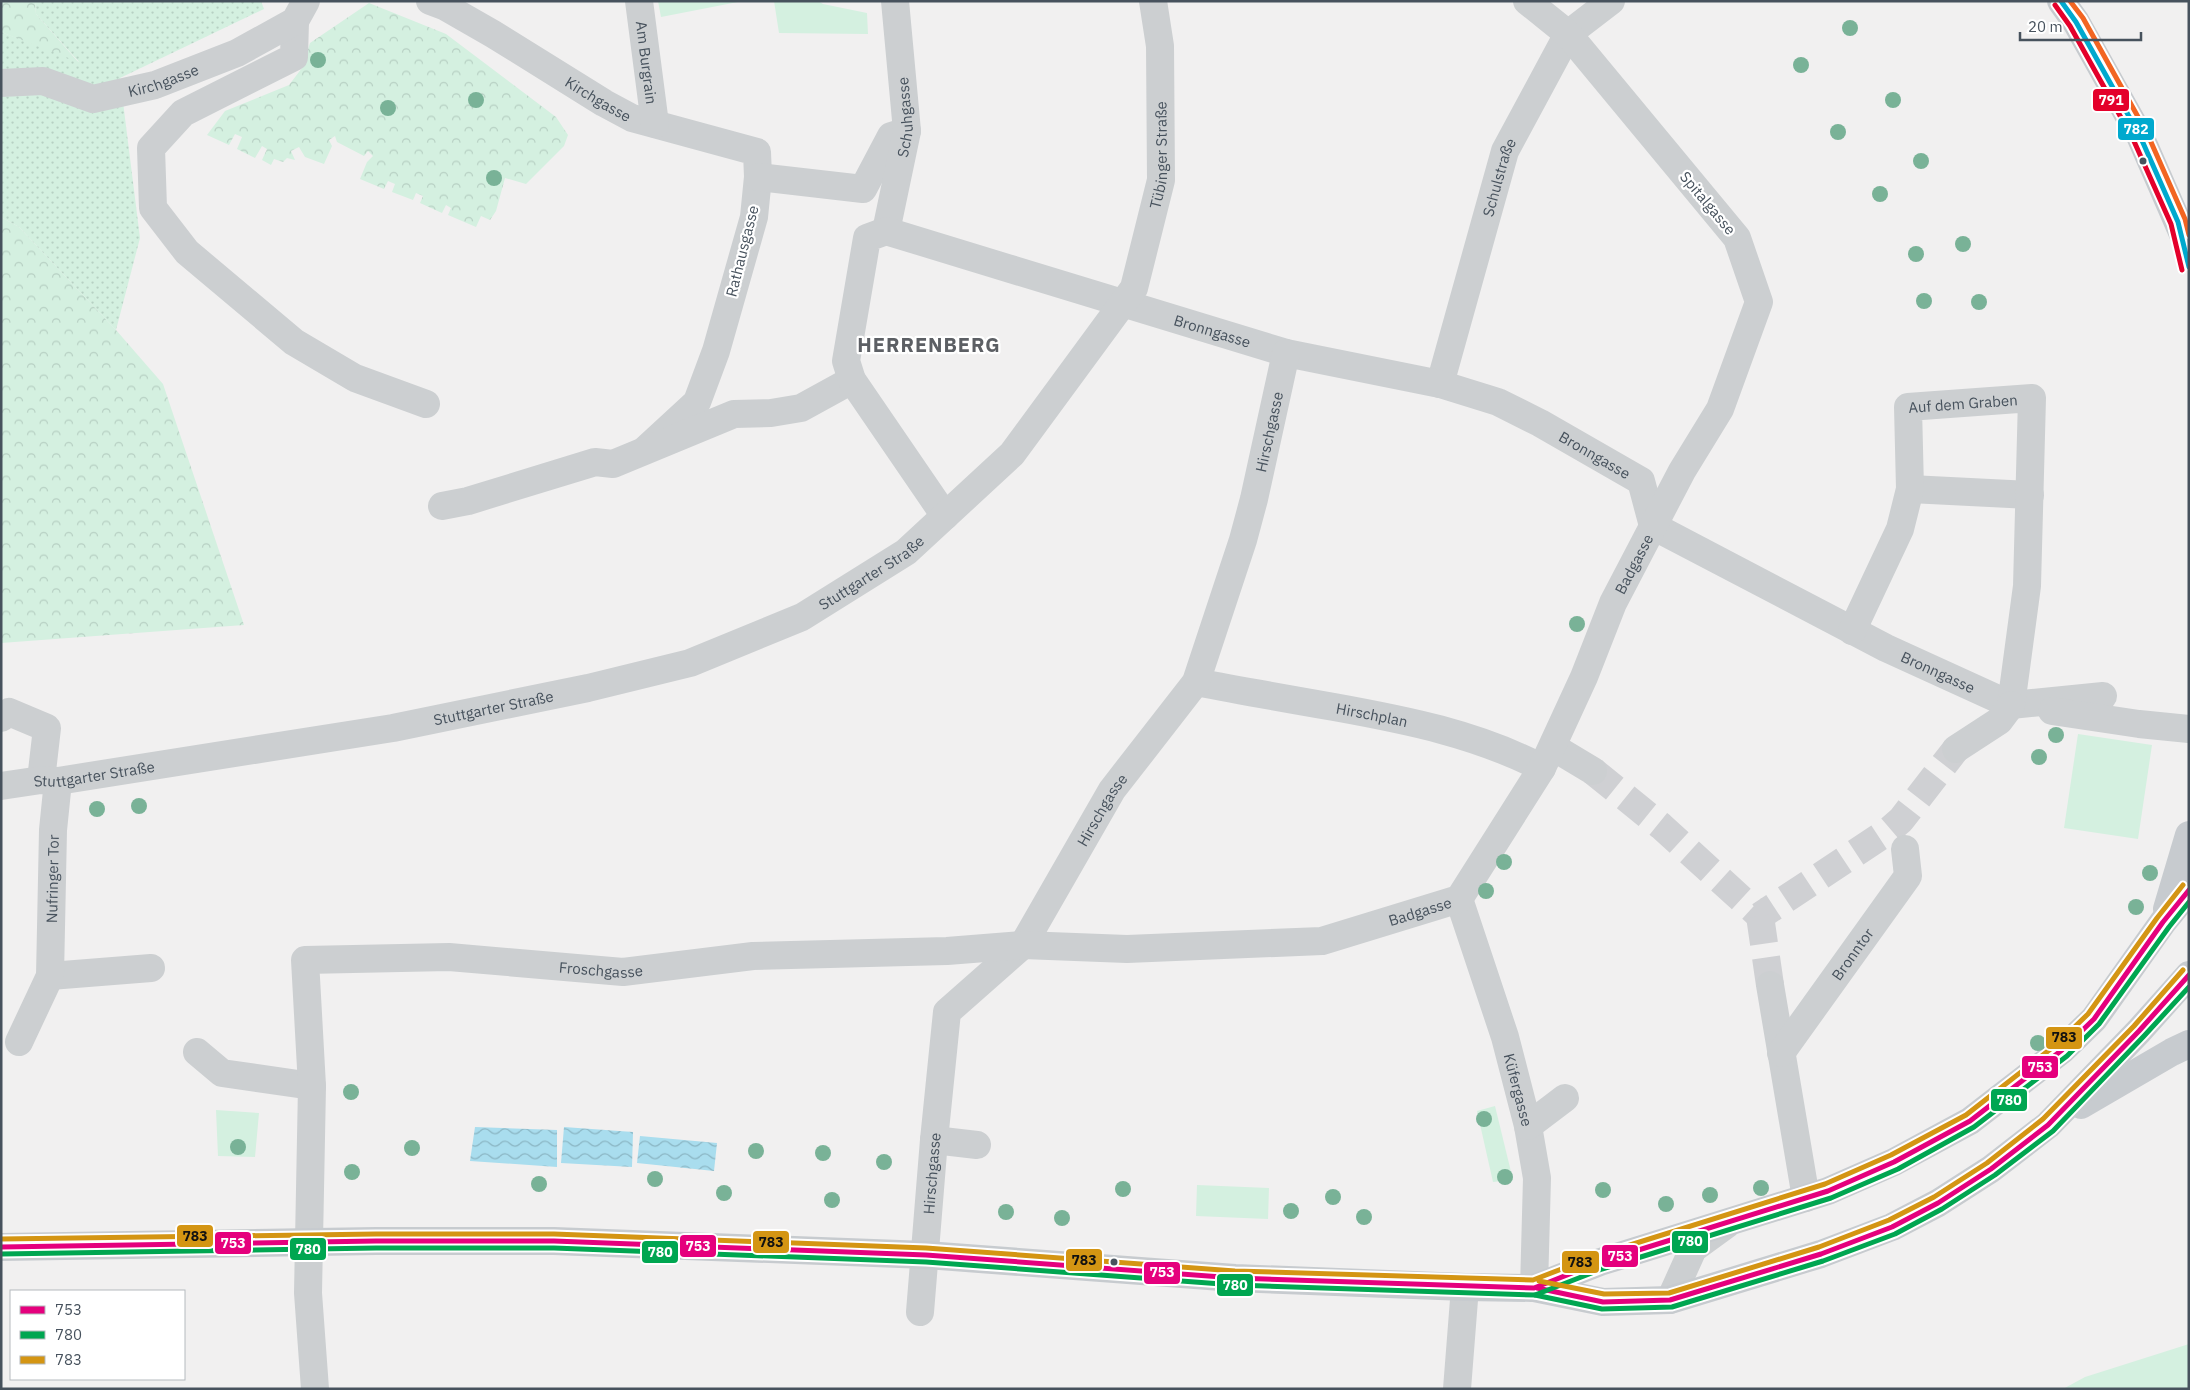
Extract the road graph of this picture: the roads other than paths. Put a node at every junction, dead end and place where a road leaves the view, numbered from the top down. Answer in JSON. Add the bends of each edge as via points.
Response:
{"nodes":[{"id":1,"x":430,"y":1,"type":"edge"},
{"id":2,"x":639,"y":1,"type":"edge"},
{"id":3,"x":895,"y":1,"type":"edge"},
{"id":4,"x":1153,"y":1,"type":"edge"},
{"id":5,"x":1526,"y":1,"type":"edge"},
{"id":6,"x":1611,"y":1,"type":"edge"},
{"id":7,"x":2061,"y":1,"type":"edge"},
{"id":8,"x":301,"y":11,"type":"edge"},
{"id":9,"x":1568,"y":34,"type":"junction"},
{"id":10,"x":1,"y":83,"type":"edge"},
{"id":11,"x":655,"y":124,"type":"junction"},
{"id":12,"x":907,"y":131,"type":"junction"},
{"id":13,"x":757,"y":165,"type":"junction"},
{"id":14,"x":2178,"y":222,"type":"junction"},
{"id":15,"x":886,"y":231,"type":"junction"},
{"id":16,"x":2189,"y":248,"type":"edge"},
{"id":17,"x":2189,"y":268,"type":"edge"},
{"id":18,"x":1123,"y":303,"type":"junction"},
{"id":19,"x":1286,"y":353,"type":"junction"},
{"id":20,"x":852,"y":380,"type":"junction"},
{"id":21,"x":1440,"y":384,"type":"junction"},
{"id":22,"x":426,"y":404,"type":"dead end"},
{"id":23,"x":646,"y":449,"type":"junction"},
{"id":24,"x":1910,"y":489,"type":"junction"},
{"id":25,"x":2030,"y":495,"type":"junction"},
{"id":26,"x":442,"y":506,"type":"dead end"},
{"id":27,"x":945,"y":516,"type":"junction"},
{"id":28,"x":1653,"y":526,"type":"junction"},
{"id":29,"x":1852,"y":631,"type":"junction"},
{"id":30,"x":1196,"y":682,"type":"junction"},
{"id":31,"x":2103,"y":696,"type":"dead end"},
{"id":32,"x":2011,"y":705,"type":"junction"},
{"id":33,"x":1,"y":718,"type":"edge"},
{"id":34,"x":2189,"y":728,"type":"edge"},
{"id":35,"x":1956,"y":748,"type":"tunnel mouth"},
{"id":36,"x":1547,"y":757,"type":"junction"},
{"id":37,"x":1593,"y":771,"type":"tunnel mouth"},
{"id":38,"x":49,"y":781,"type":"junction"},
{"id":39,"x":1,"y":786,"type":"edge"},
{"id":40,"x":2189,"y":835,"type":"edge"},
{"id":41,"x":1905,"y":849,"type":"dead end"},
{"id":42,"x":2189,"y":890,"type":"edge"},
{"id":43,"x":1459,"y":899,"type":"junction"},
{"id":44,"x":2189,"y":905,"type":"edge"},
{"id":45,"x":2163,"y":922,"type":"junction"},
{"id":46,"x":1023,"y":945,"type":"junction"},
{"id":47,"x":151,"y":968,"type":"dead end"},
{"id":48,"x":2189,"y":975,"type":"edge"},
{"id":49,"x":50,"y":976,"type":"junction"},
{"id":50,"x":1770,"y":985,"type":"tunnel mouth"},
{"id":51,"x":19,"y":1042,"type":"dead end"},
{"id":52,"x":2189,"y":1044,"type":"edge"},
{"id":53,"x":197,"y":1052,"type":"dead end"},
{"id":54,"x":1781,"y":1053,"type":"junction"},
{"id":55,"x":312,"y":1086,"type":"junction"},
{"id":56,"x":1565,"y":1098,"type":"dead end"},
{"id":57,"x":2048,"y":1125,"type":"junction"},
{"id":58,"x":1528,"y":1126,"type":"junction"},
{"id":59,"x":934,"y":1140,"type":"junction"},
{"id":60,"x":978,"y":1145,"type":"dead end"},
{"id":61,"x":1806,"y":1198,"type":"junction"},
{"id":62,"x":1733,"y":1220,"type":"junction"},
{"id":63,"x":308,"y":1242,"type":"junction"},
{"id":64,"x":1,"y":1247,"type":"edge"},
{"id":65,"x":926,"y":1255,"type":"junction"},
{"id":66,"x":1466,"y":1287,"type":"junction"},
{"id":67,"x":1534,"y":1288,"type":"junction"},
{"id":68,"x":1670,"y":1300,"type":"junction"},
{"id":69,"x":920,"y":1312,"type":"dead end"},
{"id":70,"x":315,"y":1389,"type":"edge"},
{"id":71,"x":1457,"y":1389,"type":"edge"}],
"edges":[{"from":1,"to":11,"type":"street","name":"Kirchgasse","via":[[493,34],[609,106],[632,118]]},
{"from":2,"to":11,"type":"street","name":"Am Burgrain"},
{"from":3,"to":12,"type":"street","name":"Schuhgasse"},
{"from":4,"to":18,"type":"street","name":"Tübinger Straße","via":[[1160,46],[1161,180],[1134,288]]},
{"from":5,"to":9,"type":"street","name":"Spitalgasse"},
{"from":6,"to":9,"type":"street","name":"Schulstraße"},
{"from":7,"to":14,"type":"main road","via":[[2140,136]]},
{"from":8,"to":10,"type":"street","name":"Kirchgasse","via":[[237,53],[155,85],[93,99],[43,81]]},
{"from":8,"to":22,"type":"street","via":[[294,57],[183,113],[150,148],[153,208],[187,252],[294,342],[355,378]]},
{"from":9,"to":21,"type":"street","name":"Schulstraße","via":[[1505,151]]},
{"from":9,"to":28,"type":"street","name":"Spitalgasse","via":[[1737,238],[1759,302],[1720,409]]},
{"from":11,"to":13,"type":"street","name":"Kirchgasse"},
{"from":12,"to":13,"type":"street","via":[[891,136],[863,189]]},
{"from":12,"to":15,"type":"street","name":"Schuhgasse"},
{"from":13,"to":23,"type":"street","name":"Rathausgasse","via":[[754,217],[716,351],[697,402]]},
{"from":14,"to":16,"type":"main road"},
{"from":14,"to":17,"type":"main road"},
{"from":15,"to":18,"type":"street","name":"Bronngasse"},
{"from":15,"to":20,"type":"street","via":[[867,238],[847,350],[846,361]]},
{"from":18,"to":19,"type":"street","name":"Bronngasse"},
{"from":18,"to":27,"type":"street","name":"Tübinger Straße","via":[[1012,454]]},
{"from":19,"to":21,"type":"street","name":"Bronngasse"},
{"from":19,"to":30,"type":"street","name":"Hirschgasse","via":[[1252,507]]},
{"from":20,"to":23,"type":"street","name":"Rathausgasse","via":[[801,408],[734,414]]},
{"from":20,"to":27,"type":"street"},
{"from":21,"to":28,"type":"street","name":"Bronngasse","via":[[1498,402],[1641,481]]},
{"from":23,"to":26,"type":"street","name":"Rathausgasse","via":[[613,464],[595,462]]},
{"from":24,"to":25,"type":"street"},
{"from":24,"to":25,"type":"street","name":"Auf dem Graben","via":[[1908,407],[2032,398]]},
{"from":24,"to":29,"type":"street","name":"Auf dem Graben","via":[[1900,529]]},
{"from":25,"to":32,"type":"street","name":"Auf dem Graben","via":[[2027,586]]},
{"from":27,"to":38,"type":"street","name":"Stuttgarter Straße","via":[[906,552],[802,617],[690,663],[588,688],[393,728]]},
{"from":28,"to":29,"type":"street","name":"Bronngasse"},
{"from":28,"to":36,"type":"street","name":"Badgasse","via":[[1613,603]]},
{"from":29,"to":32,"type":"street","name":"Bronngasse"},
{"from":30,"to":36,"type":"street","name":"Hirschplan","via":[[1367,713],[1431,727],[1512,752]]},
{"from":30,"to":46,"type":"street","name":"Hirschgasse","via":[[1112,790]]},
{"from":31,"to":32,"type":"street"},
{"from":32,"to":34,"type":"street","name":"Bronngasse"},
{"from":32,"to":35,"type":"street","via":[[1999,721]]},
{"from":33,"to":38,"type":"street","name":"Nufringer Tor","via":[[9,712],[47,728]]},
{"from":36,"to":37,"type":"street"},
{"from":36,"to":43,"type":"street","name":"Badgasse"},
{"from":38,"to":39,"type":"street","name":"Stuttgarter Straße"},
{"from":38,"to":49,"type":"street","name":"Nufringer Tor","via":[[53,830]]},
{"from":40,"to":45,"type":"main road"},
{"from":41,"to":54,"type":"street","name":"Bronntor","via":[[1908,876]]},
{"from":42,"to":45,"type":"main road"},
{"from":43,"to":46,"type":"street","name":"Badgasse","via":[[1322,941],[1127,949]]},
{"from":43,"to":58,"type":"street","name":"Küfergasse","via":[[1505,1036]]},
{"from":44,"to":45,"type":"main road"},
{"from":45,"to":61,"type":"main road","via":[[2094,1019],[2062,1050],[1970,1120],[1894,1162]]},
{"from":46,"to":55,"type":"street","name":"Froschgasse","via":[[753,956],[622,972],[449,957],[305,960]]},
{"from":46,"to":59,"type":"street","name":"Hirschgasse","via":[[947,1012]]},
{"from":47,"to":49,"type":"street"},
{"from":48,"to":57,"type":"main road"},
{"from":49,"to":51,"type":"street","name":"Nufringer Tor"},
{"from":50,"to":54,"type":"street"},
{"from":52,"to":57,"type":"main road"},
{"from":53,"to":55,"type":"street","via":[[222,1074]]},
{"from":54,"to":61,"type":"street"},
{"from":55,"to":63,"type":"street"},
{"from":56,"to":58,"type":"street"},
{"from":57,"to":68,"type":"main road","via":[[1991,1169],[1938,1203],[1892,1227],[1821,1254]]},
{"from":58,"to":67,"type":"street","name":"Küfergasse","via":[[1537,1178]]},
{"from":59,"to":60,"type":"street"},
{"from":59,"to":65,"type":"street","name":"Hirschgasse"},
{"from":61,"to":62,"type":"main road"},
{"from":62,"to":67,"type":"main road","via":[[1600,1262]]},
{"from":62,"to":68,"type":"street","via":[[1693,1249]]},
{"from":63,"to":64,"type":"main road"},
{"from":63,"to":65,"type":"main road","via":[[554,1241]]},
{"from":63,"to":70,"type":"street"},
{"from":65,"to":66,"type":"main road","via":[[1235,1278]]},
{"from":65,"to":69,"type":"street","name":"Hirschgasse"},
{"from":66,"to":67,"type":"main road"},
{"from":66,"to":71,"type":"street"},
{"from":67,"to":68,"type":"main road","via":[[1603,1302]]}]}
